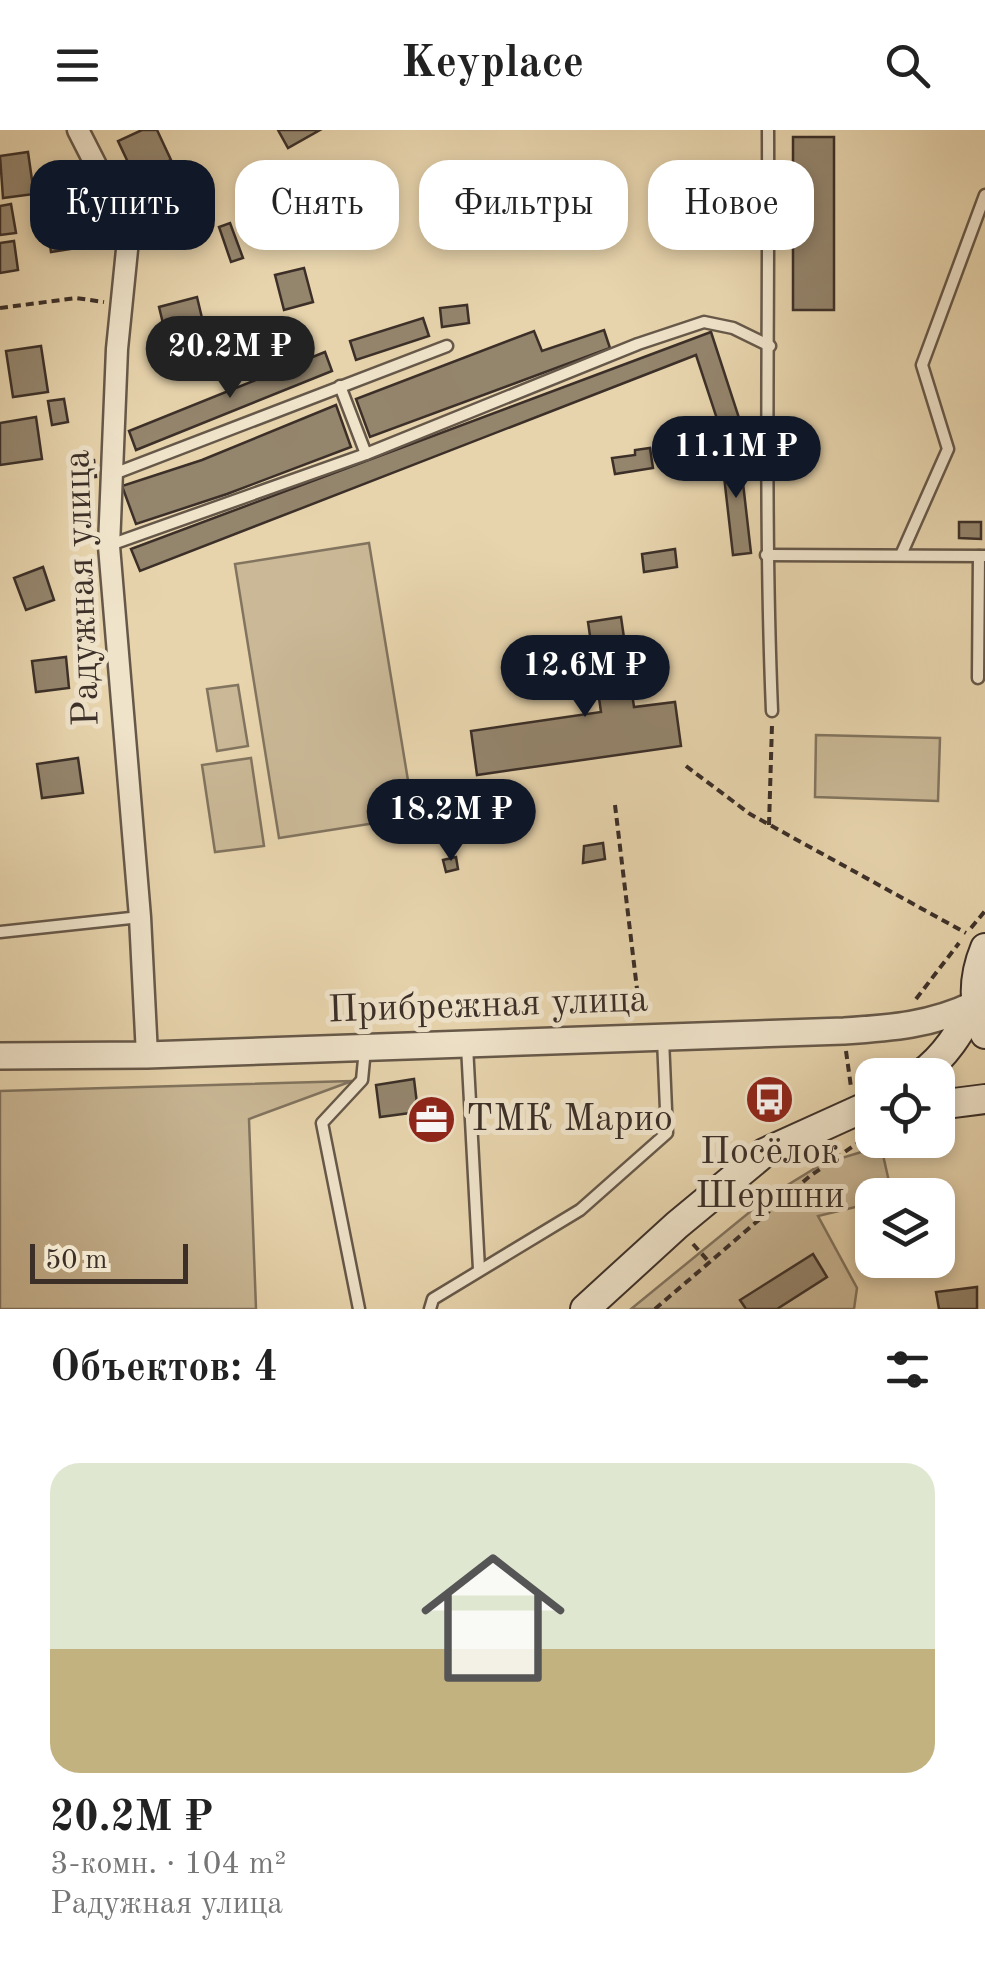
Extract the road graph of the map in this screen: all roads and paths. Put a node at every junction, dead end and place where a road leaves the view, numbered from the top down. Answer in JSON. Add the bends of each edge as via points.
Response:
{"nodes":[{"id":1,"x":78,"y":130,"type":"edge"},
{"id":2,"x":768,"y":130,"type":"edge"},
{"id":3,"x":985,"y":195,"type":"edge"},
{"id":4,"x":122,"y":304,"type":"junction"},
{"id":5,"x":0,"y":308,"type":"edge"},
{"id":6,"x":447,"y":346,"type":"dead end"},
{"id":7,"x":770,"y":346,"type":"junction"},
{"id":8,"x":340,"y":386,"type":"junction"},
{"id":9,"x":366,"y":454,"type":"junction"},
{"id":10,"x":110,"y":475,"type":"junction"},
{"id":11,"x":110,"y":546,"type":"junction"},
{"id":12,"x":766,"y":555,"type":"junction"},
{"id":13,"x":901,"y":556,"type":"junction"},
{"id":14,"x":982,"y":556,"type":"edge"},
{"id":15,"x":978,"y":678,"type":"dead end"},
{"id":16,"x":772,"y":711,"type":"joint"},
{"id":17,"x":686,"y":766,"type":"dead end"},
{"id":18,"x":615,"y":805,"type":"dead end"},
{"id":19,"x":769,"y":825,"type":"junction"},
{"id":20,"x":140,"y":917,"type":"junction"},
{"id":21,"x":0,"y":932,"type":"edge"},
{"id":22,"x":976,"y":940,"type":"edge"},
{"id":23,"x":975,"y":1004,"type":"junction"},
{"id":24,"x":985,"y":1034,"type":"edge"},
{"id":25,"x":653,"y":1038,"type":"junction"},
{"id":26,"x":467,"y":1044,"type":"junction"},
{"id":27,"x":365,"y":1048,"type":"junction"},
{"id":28,"x":147,"y":1055,"type":"junction"},
{"id":29,"x":0,"y":1056,"type":"edge"},
{"id":30,"x":939,"y":1058,"type":"edge"},
{"id":31,"x":985,"y":1099,"type":"edge"},
{"id":32,"x":955,"y":1103,"type":"edge"},
{"id":33,"x":855,"y":1115,"type":"edge"},
{"id":34,"x":479,"y":1269,"type":"junction"},
{"id":35,"x":359,"y":1309,"type":"edge"},
{"id":36,"x":430,"y":1309,"type":"edge"},
{"id":37,"x":585,"y":1309,"type":"edge"}],
"edges":[{"from":1,"to":4,"type":"street","name":"Радужная улица","via":[[129,230]]},
{"from":2,"to":7,"type":"lane"},
{"from":3,"to":13,"type":"lane","via":[[922,366],[948,449]]},
{"from":4,"to":5,"type":"path","via":[[76,298]]},
{"from":4,"to":10,"type":"street","name":"Радужная улица"},
{"from":6,"to":8,"type":"lane"},
{"from":7,"to":9,"type":"lane","via":[[704,322]]},
{"from":7,"to":12,"type":"lane"},
{"from":8,"to":9,"type":"lane"},
{"from":8,"to":10,"type":"lane"},
{"from":9,"to":11,"type":"lane"},
{"from":10,"to":11,"type":"street","name":"Радужная улица"},
{"from":11,"to":20,"type":"street","name":"Радужная улица"},
{"from":12,"to":13,"type":"lane"},
{"from":12,"to":16,"type":"lane"},
{"from":13,"to":14,"type":"lane"},
{"from":14,"to":15,"type":"lane"},
{"from":16,"to":19,"type":"path"},
{"from":17,"to":19,"type":"path"},
{"from":18,"to":25,"type":"path"},
{"from":19,"to":22,"type":"path"},
{"from":20,"to":21,"type":"lane"},
{"from":20,"to":28,"type":"street","name":"Радужная улица"},
{"from":22,"to":23,"type":"main road"},
{"from":23,"to":24,"type":"main road"},
{"from":23,"to":25,"type":"street","name":"Прибрежная улица","via":[[918,1025]]},
{"from":23,"to":30,"type":"main road"},
{"from":25,"to":26,"type":"street","name":"Прибрежная улица"},
{"from":25,"to":34,"type":"lane","via":[[667,1134],[580,1210]]},
{"from":26,"to":27,"type":"street","name":"Прибрежная улица"},
{"from":26,"to":34,"type":"lane"},
{"from":27,"to":28,"type":"street","name":"Прибрежная улица"},
{"from":27,"to":35,"type":"lane","via":[[362,1080],[322,1122]]},
{"from":28,"to":29,"type":"street","name":"Прибрежная улица"},
{"from":31,"to":32,"type":"main road"},
{"from":33,"to":37,"type":"main road","via":[[764,1153]]},
{"from":34,"to":36,"type":"lane","via":[[433,1299]]}]}
